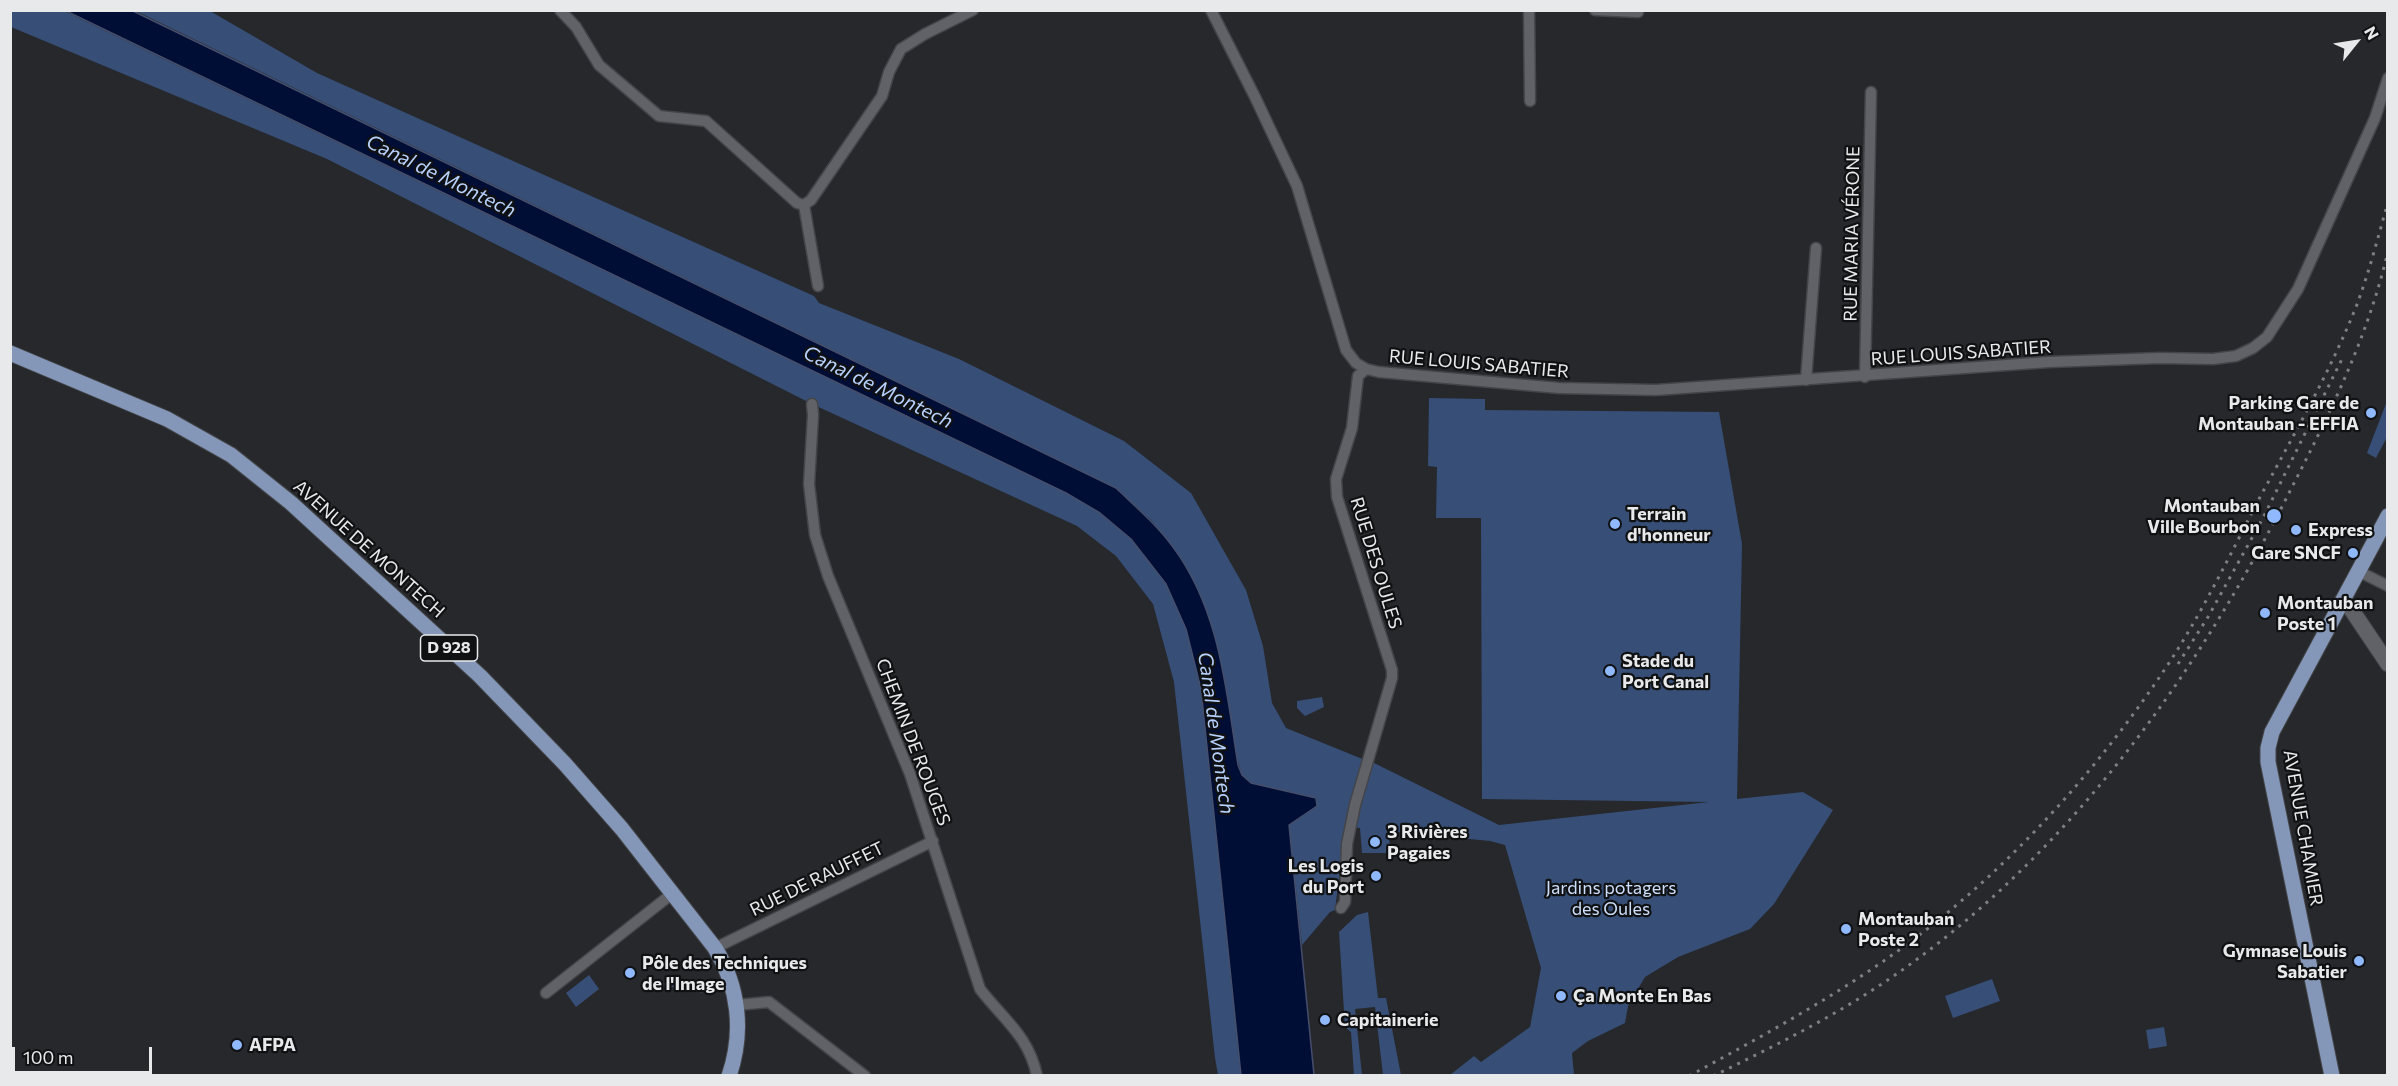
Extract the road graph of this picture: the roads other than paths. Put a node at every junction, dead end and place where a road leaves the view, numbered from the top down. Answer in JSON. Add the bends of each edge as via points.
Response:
{"nodes":[{"id":1,"x":560,"y":10,"type":"edge"},
{"id":2,"x":973,"y":10,"type":"edge"},
{"id":3,"x":1210,"y":10,"type":"edge"},
{"id":4,"x":1529,"y":10,"type":"edge"},
{"id":5,"x":1594,"y":10,"type":"edge"},
{"id":6,"x":1638,"y":12,"type":"edge"},
{"id":7,"x":2388,"y":78,"type":"edge"},
{"id":8,"x":1871,"y":92,"type":"dead end"},
{"id":9,"x":1530,"y":101,"type":"dead end"},
{"id":10,"x":804,"y":205,"type":"junction"},
{"id":11,"x":1816,"y":248,"type":"dead end"},
{"id":12,"x":819,"y":286,"type":"dead end"},
{"id":13,"x":10,"y":353,"type":"edge"},
{"id":14,"x":1366,"y":369,"type":"junction"},
{"id":15,"x":1865,"y":377,"type":"junction"},
{"id":16,"x":1806,"y":380,"type":"junction"},
{"id":17,"x":812,"y":404,"type":"dead end"},
{"id":18,"x":2388,"y":516,"type":"edge"},
{"id":19,"x":2358,"y":571,"type":"junction"},
{"id":20,"x":2382,"y":578,"type":"edge"},
{"id":21,"x":2388,"y":586,"type":"edge"},
{"id":22,"x":2342,"y":601,"type":"junction"},
{"id":23,"x":2388,"y":664,"type":"edge"},
{"id":24,"x":933,"y":841,"type":"junction"},
{"id":25,"x":673,"y":893,"type":"junction"},
{"id":26,"x":1341,"y":908,"type":"dead end"},
{"id":27,"x":715,"y":948,"type":"junction"},
{"id":28,"x":546,"y":993,"type":"dead end"},
{"id":29,"x":737,"y":1005,"type":"junction"},
{"id":30,"x":729,"y":1076,"type":"edge"},
{"id":31,"x":865,"y":1076,"type":"edge"},
{"id":32,"x":1037,"y":1076,"type":"edge"},
{"id":33,"x":2332,"y":1076,"type":"edge"}],
"edges":[{"from":1,"to":10,"type":"street","via":[[576,27],[599,66],[659,117],[706,121],[797,203]]},
{"from":2,"to":10,"type":"street","via":[[901,49],[882,96],[812,200]]},
{"from":3,"to":14,"type":"street","via":[[1297,186],[1346,350]]},
{"from":4,"to":9,"type":"street"},
{"from":5,"to":6,"type":"street"},
{"from":7,"to":15,"type":"street","name":"RUE LOUIS SABATIER","via":[[2370,129],[2298,289],[2278,323],[2253,348],[2226,358],[2049,362]]},
{"from":8,"to":15,"type":"street","name":"RUE MARIA VÉRONE"},
{"from":10,"to":12,"type":"street"},
{"from":11,"to":16,"type":"street"},
{"from":13,"to":25,"type":"main road","name":"AVENUE DE MONTECH","number":"D 928","via":[[167,419],[231,455],[260,477],[480,676],[565,764]]},
{"from":14,"to":16,"type":"street","name":"RUE LOUIS SABATIER","via":[[1559,388],[1656,390]]},
{"from":14,"to":26,"type":"street","name":"RUE DES OULES","via":[[1358,376],[1352,428],[1336,479],[1337,497],[1392,678],[1354,804],[1347,844],[1345,902]]},
{"from":15,"to":16,"type":"street","name":"RUE LOUIS SABATIER"},
{"from":17,"to":24,"type":"street","name":"CHEMIN DE ROUGES","via":[[809,484],[815,535]]},
{"from":18,"to":19,"type":"main road","name":"AVENUE CHAMIER"},
{"from":19,"to":20,"type":"street"},
{"from":19,"to":22,"type":"main road","name":"AVENUE CHAMIER"},
{"from":20,"to":21,"type":"street"},
{"from":22,"to":23,"type":"street"},
{"from":22,"to":33,"type":"main road","name":"AVENUE CHAMIER","via":[[2272,732],[2268,748]]},
{"from":24,"to":27,"type":"street","name":"RUE DE RAUFFET"},
{"from":24,"to":32,"type":"street","name":"CHEMIN DE ROUGES","via":[[980,989],[1028,1047]]},
{"from":25,"to":27,"type":"main road","name":"AVENUE DE MONTECH","number":"D 928"},
{"from":25,"to":28,"type":"street"},
{"from":27,"to":29,"type":"main road","name":"AVENUE DE MONTECH","number":"D 928","via":[[725,964]]},
{"from":29,"to":30,"type":"main road","name":"AVENUE DE MONTECH","number":"D 928","via":[[735,1059]]},
{"from":29,"to":31,"type":"street","via":[[769,1002]]}]}
